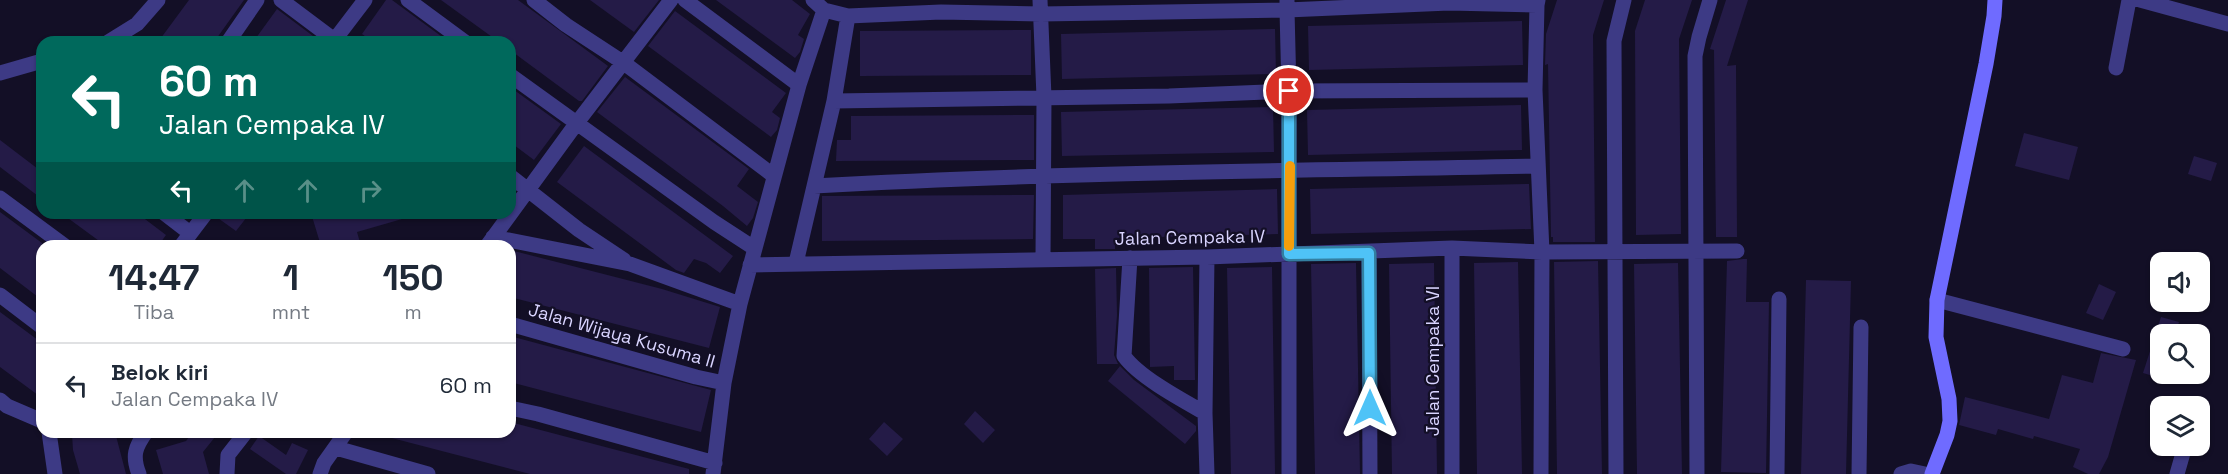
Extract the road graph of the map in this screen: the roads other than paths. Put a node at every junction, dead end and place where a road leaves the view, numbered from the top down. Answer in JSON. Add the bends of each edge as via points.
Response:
{"nodes":[{"id":1,"x":158,"y":0,"type":"edge"},
{"id":2,"x":257,"y":0,"type":"edge"},
{"id":3,"x":281,"y":0,"type":"edge"},
{"id":4,"x":365,"y":0,"type":"edge"},
{"id":5,"x":408,"y":0,"type":"edge"},
{"id":6,"x":534,"y":0,"type":"edge"},
{"id":7,"x":671,"y":0,"type":"edge"},
{"id":8,"x":685,"y":0,"type":"edge"},
{"id":9,"x":1624,"y":0,"type":"edge"},
{"id":10,"x":1710,"y":0,"type":"edge"},
{"id":11,"x":1995,"y":0,"type":"edge"},
{"id":12,"x":2129,"y":0,"type":"edge"},
{"id":13,"x":2140,"y":0,"type":"edge"},
{"id":14,"x":1449,"y":2,"type":"edge"},
{"id":15,"x":1370,"y":3,"type":"edge"},
{"id":16,"x":1537,"y":3,"type":"edge"},
{"id":17,"x":819,"y":5,"type":"edge"},
{"id":18,"x":1123,"y":5,"type":"edge"},
{"id":19,"x":1205,"y":5,"type":"edge"},
{"id":20,"x":1287,"y":5,"type":"edge"},
{"id":21,"x":1040,"y":7,"type":"edge"},
{"id":22,"x":848,"y":16,"type":"junction"},
{"id":23,"x":2228,"y":24,"type":"edge"},
{"id":24,"x":118,"y":36,"type":"edge"},
{"id":25,"x":232,"y":36,"type":"edge"},
{"id":26,"x":328,"y":36,"type":"edge"},
{"id":27,"x":339,"y":36,"type":"edge"},
{"id":28,"x":457,"y":36,"type":"edge"},
{"id":29,"x":36,"y":63,"type":"edge"},
{"id":30,"x":624,"y":63,"type":"junction"},
{"id":31,"x":2115,"y":68,"type":"dead end"},
{"id":32,"x":0,"y":73,"type":"edge"},
{"id":33,"x":516,"y":79,"type":"edge"},
{"id":34,"x":799,"y":85,"type":"junction"},
{"id":35,"x":1535,"y":90,"type":"junction"},
{"id":36,"x":1289,"y":91,"type":"junction"},
{"id":37,"x":1044,"y":97,"type":"junction"},
{"id":38,"x":834,"y":100,"type":"junction"},
{"id":39,"x":576,"y":124,"type":"junction"},
{"id":40,"x":1537,"y":166,"type":"junction"},
{"id":41,"x":1290,"y":171,"type":"junction"},
{"id":42,"x":774,"y":176,"type":"junction"},
{"id":43,"x":1044,"y":176,"type":"junction"},
{"id":44,"x":516,"y":181,"type":"edge"},
{"id":45,"x":814,"y":186,"type":"junction"},
{"id":46,"x":529,"y":191,"type":"junction"},
{"id":47,"x":0,"y":198,"type":"edge"},
{"id":48,"x":516,"y":208,"type":"edge"},
{"id":49,"x":169,"y":219,"type":"edge"},
{"id":50,"x":202,"y":219,"type":"edge"},
{"id":51,"x":508,"y":219,"type":"edge"},
{"id":52,"x":57,"y":240,"type":"edge"},
{"id":53,"x":186,"y":240,"type":"edge"},
{"id":54,"x":492,"y":240,"type":"edge"},
{"id":55,"x":516,"y":246,"type":"edge"},
{"id":56,"x":754,"y":248,"type":"junction"},
{"id":57,"x":1452,"y":248,"type":"junction"},
{"id":58,"x":1615,"y":251,"type":"junction"},
{"id":59,"x":1697,"y":251,"type":"junction"},
{"id":60,"x":1737,"y":251,"type":"dead end"},
{"id":61,"x":1542,"y":252,"type":"junction"},
{"id":62,"x":1369,"y":253,"type":"junction"},
{"id":63,"x":1289,"y":254,"type":"junction"},
{"id":64,"x":1207,"y":257,"type":"junction"},
{"id":65,"x":1043,"y":258,"type":"junction"},
{"id":66,"x":1130,"y":258,"type":"junction"},
{"id":67,"x":796,"y":263,"type":"junction"},
{"id":68,"x":630,"y":264,"type":"junction"},
{"id":69,"x":750,"y":264,"type":"junction"},
{"id":70,"x":0,"y":295,"type":"edge"},
{"id":71,"x":1779,"y":299,"type":"dead end"},
{"id":72,"x":1937,"y":300,"type":"junction"},
{"id":73,"x":740,"y":303,"type":"junction"},
{"id":74,"x":36,"y":322,"type":"edge"},
{"id":75,"x":516,"y":326,"type":"edge"},
{"id":76,"x":1861,"y":327,"type":"dead end"},
{"id":77,"x":2123,"y":349,"type":"dead end"},
{"id":78,"x":724,"y":384,"type":"junction"},
{"id":79,"x":2,"y":404,"type":"edge"},
{"id":80,"x":516,"y":409,"type":"edge"},
{"id":81,"x":1205,"y":413,"type":"junction"},
{"id":82,"x":36,"y":418,"type":"edge"},
{"id":83,"x":50,"y":438,"type":"edge"},
{"id":84,"x":142,"y":438,"type":"edge"},
{"id":85,"x":242,"y":438,"type":"edge"},
{"id":86,"x":342,"y":438,"type":"edge"},
{"id":87,"x":336,"y":448,"type":"junction"},
{"id":88,"x":2182,"y":456,"type":"edge"},
{"id":89,"x":714,"y":468,"type":"edge"},
{"id":90,"x":55,"y":474,"type":"edge"},
{"id":91,"x":138,"y":474,"type":"edge"},
{"id":92,"x":227,"y":474,"type":"edge"},
{"id":93,"x":320,"y":474,"type":"edge"},
{"id":94,"x":428,"y":474,"type":"edge"},
{"id":95,"x":1207,"y":474,"type":"edge"},
{"id":96,"x":1289,"y":474,"type":"edge"},
{"id":97,"x":1370,"y":474,"type":"edge"},
{"id":98,"x":1452,"y":474,"type":"edge"},
{"id":99,"x":1541,"y":474,"type":"edge"},
{"id":100,"x":1616,"y":474,"type":"edge"},
{"id":101,"x":1697,"y":474,"type":"edge"},
{"id":102,"x":1777,"y":474,"type":"edge"},
{"id":103,"x":1859,"y":474,"type":"edge"},
{"id":104,"x":1901,"y":474,"type":"edge"},
{"id":105,"x":1925,"y":474,"type":"edge"},
{"id":106,"x":1932,"y":474,"type":"edge"},
{"id":107,"x":2177,"y":474,"type":"edge"}],
"edges":[{"from":1,"to":24,"type":"street","via":[[137,24]]},
{"from":2,"to":25,"type":"street"},
{"from":3,"to":26,"type":"street"},
{"from":4,"to":27,"type":"street"},
{"from":5,"to":28,"type":"street"},
{"from":6,"to":30,"type":"street"},
{"from":7,"to":30,"type":"street"},
{"from":8,"to":34,"type":"street"},
{"from":9,"to":58,"type":"street","via":[[1614,41]]},
{"from":10,"to":59,"type":"street","via":[[1696,50]]},
{"from":11,"to":72,"type":"street","via":[[1986,64]]},
{"from":12,"to":31,"type":"street"},
{"from":13,"to":23,"type":"street"},
{"from":14,"to":15,"type":"street"},
{"from":14,"to":16,"type":"street"},
{"from":15,"to":20,"type":"street"},
{"from":16,"to":35,"type":"street"},
{"from":17,"to":22,"type":"street"},
{"from":17,"to":34,"type":"street"},
{"from":18,"to":19,"type":"street"},
{"from":18,"to":21,"type":"street"},
{"from":19,"to":20,"type":"street"},
{"from":20,"to":36,"type":"street"},
{"from":21,"to":22,"type":"street"},
{"from":21,"to":37,"type":"street"},
{"from":22,"to":38,"type":"street"},
{"from":29,"to":32,"type":"street"},
{"from":30,"to":39,"type":"street"},
{"from":30,"to":42,"type":"street"},
{"from":33,"to":39,"type":"street"},
{"from":34,"to":42,"type":"street"},
{"from":35,"to":36,"type":"street"},
{"from":35,"to":40,"type":"street"},
{"from":36,"to":37,"type":"street"},
{"from":36,"to":41,"type":"street"},
{"from":37,"to":38,"type":"street"},
{"from":37,"to":43,"type":"street"},
{"from":38,"to":45,"type":"street"},
{"from":39,"to":46,"type":"street"},
{"from":39,"to":56,"type":"street"},
{"from":40,"to":41,"type":"street"},
{"from":40,"to":61,"type":"street"},
{"from":41,"to":43,"type":"street"},
{"from":41,"to":63,"type":"street"},
{"from":42,"to":56,"type":"street"},
{"from":43,"to":45,"type":"street"},
{"from":43,"to":65,"type":"street"},
{"from":44,"to":46,"type":"street"},
{"from":45,"to":67,"type":"street"},
{"from":46,"to":48,"type":"street"},
{"from":46,"to":68,"type":"street"},
{"from":47,"to":52,"type":"street"},
{"from":49,"to":53,"type":"street"},
{"from":50,"to":53,"type":"street"},
{"from":51,"to":54,"type":"street"},
{"from":55,"to":68,"type":"street"},
{"from":56,"to":69,"type":"street"},
{"from":57,"to":61,"type":"street","name":"Jalan Cempaka IV"},
{"from":57,"to":62,"type":"street","name":"Jalan Cempaka IV"},
{"from":57,"to":98,"type":"street","name":"Jalan Cempaka VI"},
{"from":58,"to":59,"type":"street","name":"Jalan Cempaka IV"},
{"from":58,"to":61,"type":"street","name":"Jalan Cempaka IV"},
{"from":58,"to":100,"type":"street"},
{"from":59,"to":60,"type":"street","name":"Jalan Cempaka IV"},
{"from":59,"to":101,"type":"street"},
{"from":61,"to":99,"type":"street"},
{"from":62,"to":63,"type":"street","name":"Jalan Cempaka IV"},
{"from":62,"to":97,"type":"street"},
{"from":63,"to":64,"type":"street","name":"Jalan Cempaka IV"},
{"from":63,"to":96,"type":"street"},
{"from":64,"to":66,"type":"street","name":"Jalan Cempaka IV"},
{"from":64,"to":81,"type":"street"},
{"from":65,"to":66,"type":"street","name":"Jalan Cempaka IV"},
{"from":65,"to":67,"type":"street","name":"Jalan Cempaka IV"},
{"from":66,"to":81,"type":"street","via":[[1124,356],[1167,391]]},
{"from":67,"to":69,"type":"street","name":"Jalan Cempaka IV"},
{"from":68,"to":73,"type":"street"},
{"from":69,"to":73,"type":"street"},
{"from":70,"to":74,"type":"street"},
{"from":71,"to":102,"type":"street"},
{"from":72,"to":77,"type":"street"},
{"from":72,"to":106,"type":"street","via":[[1936,337],[1950,421]]},
{"from":73,"to":78,"type":"street"},
{"from":75,"to":78,"type":"street","name":"Jalan Wijaya Kusuma II"},
{"from":76,"to":103,"type":"street"},
{"from":78,"to":89,"type":"street"},
{"from":79,"to":82,"type":"street"},
{"from":80,"to":89,"type":"street"},
{"from":81,"to":95,"type":"street"},
{"from":83,"to":90,"type":"street"},
{"from":84,"to":91,"type":"street","via":[[134,462]]},
{"from":85,"to":92,"type":"street","via":[[228,456]]},
{"from":86,"to":87,"type":"street"},
{"from":87,"to":93,"type":"street"},
{"from":87,"to":94,"type":"street"},
{"from":88,"to":107,"type":"street"},
{"from":104,"to":105,"type":"street"}]}
